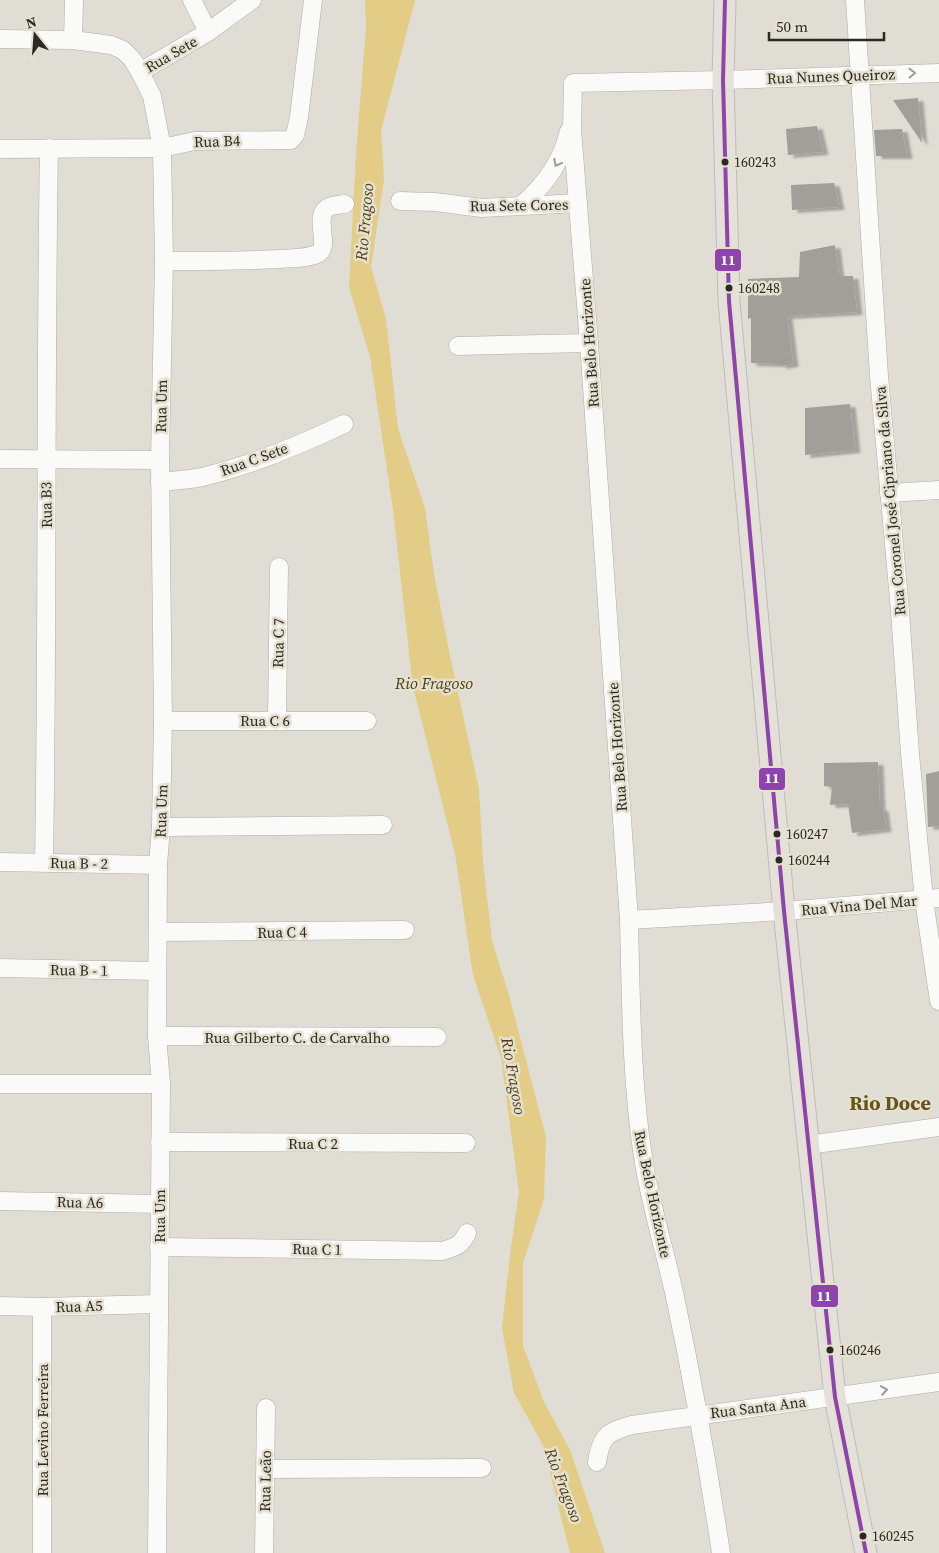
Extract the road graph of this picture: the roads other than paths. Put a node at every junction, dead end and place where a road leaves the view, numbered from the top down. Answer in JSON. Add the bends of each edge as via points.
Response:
{"nodes":[{"id":1,"x":74,"y":0,"type":"edge"},
{"id":2,"x":192,"y":0,"type":"edge"},
{"id":3,"x":252,"y":0,"type":"edge"},
{"id":4,"x":313,"y":0,"type":"edge"},
{"id":5,"x":725,"y":0,"type":"edge"},
{"id":6,"x":855,"y":0,"type":"edge"},
{"id":7,"x":208,"y":32,"type":"junction"},
{"id":8,"x":0,"y":39,"type":"edge"},
{"id":9,"x":73,"y":40,"type":"junction"},
{"id":10,"x":140,"y":72,"type":"junction"},
{"id":11,"x":939,"y":73,"type":"edge"},
{"id":12,"x":860,"y":74,"type":"junction"},
{"id":13,"x":723,"y":80,"type":"junction"},
{"id":14,"x":572,"y":117,"type":"junction"},
{"id":15,"x":49,"y":148,"type":"junction"},
{"id":16,"x":162,"y":148,"type":"junction"},
{"id":17,"x":0,"y":149,"type":"edge"},
{"id":18,"x":400,"y":201,"type":"dead end"},
{"id":19,"x":578,"y":203,"type":"junction"},
{"id":20,"x":345,"y":204,"type":"dead end"},
{"id":21,"x":522,"y":205,"type":"junction"},
{"id":22,"x":164,"y":261,"type":"junction"},
{"id":23,"x":589,"y":343,"type":"junction"},
{"id":24,"x":458,"y":346,"type":"dead end"},
{"id":25,"x":344,"y":424,"type":"dead end"},
{"id":26,"x":0,"y":459,"type":"edge"},
{"id":27,"x":46,"y":460,"type":"junction"},
{"id":28,"x":160,"y":460,"type":"junction"},
{"id":29,"x":160,"y":482,"type":"junction"},
{"id":30,"x":939,"y":490,"type":"edge"},
{"id":31,"x":889,"y":493,"type":"junction"},
{"id":32,"x":279,"y":567,"type":"dead end"},
{"id":33,"x":163,"y":720,"type":"junction"},
{"id":34,"x":277,"y":720,"type":"junction"},
{"id":35,"x":367,"y":721,"type":"dead end"},
{"id":36,"x":383,"y":825,"type":"dead end"},
{"id":37,"x":161,"y":826,"type":"junction"},
{"id":38,"x":0,"y":862,"type":"edge"},
{"id":39,"x":44,"y":862,"type":"junction"},
{"id":40,"x":158,"y":864,"type":"junction"},
{"id":41,"x":931,"y":899,"type":"edge"},
{"id":42,"x":784,"y":911,"type":"junction"},
{"id":43,"x":629,"y":920,"type":"junction"},
{"id":44,"x":406,"y":930,"type":"dead end"},
{"id":45,"x":159,"y":932,"type":"junction"},
{"id":46,"x":0,"y":968,"type":"edge"},
{"id":47,"x":158,"y":971,"type":"junction"},
{"id":48,"x":939,"y":1001,"type":"edge"},
{"id":49,"x":157,"y":1036,"type":"junction"},
{"id":50,"x":437,"y":1037,"type":"dead end"},
{"id":51,"x":0,"y":1084,"type":"edge"},
{"id":52,"x":161,"y":1084,"type":"junction"},
{"id":53,"x":939,"y":1128,"type":"edge"},
{"id":54,"x":160,"y":1142,"type":"junction"},
{"id":55,"x":466,"y":1143,"type":"dead end"},
{"id":56,"x":808,"y":1145,"type":"junction"},
{"id":57,"x":0,"y":1201,"type":"edge"},
{"id":58,"x":160,"y":1204,"type":"junction"},
{"id":59,"x":467,"y":1233,"type":"dead end"},
{"id":60,"x":159,"y":1247,"type":"junction"},
{"id":61,"x":159,"y":1304,"type":"junction"},
{"id":62,"x":0,"y":1306,"type":"edge"},
{"id":63,"x":42,"y":1307,"type":"junction"},
{"id":64,"x":939,"y":1382,"type":"edge"},
{"id":65,"x":835,"y":1398,"type":"junction"},
{"id":66,"x":266,"y":1408,"type":"dead end"},
{"id":67,"x":699,"y":1415,"type":"junction"},
{"id":68,"x":597,"y":1462,"type":"dead end"},
{"id":69,"x":482,"y":1468,"type":"dead end"},
{"id":70,"x":266,"y":1469,"type":"junction"},
{"id":71,"x":42,"y":1553,"type":"edge"},
{"id":72,"x":157,"y":1553,"type":"edge"},
{"id":73,"x":264,"y":1553,"type":"edge"},
{"id":74,"x":721,"y":1553,"type":"edge"},
{"id":75,"x":866,"y":1553,"type":"edge"}],
"edges":[{"from":1,"to":9,"type":"street"},
{"from":2,"to":7,"type":"street"},
{"from":3,"to":7,"type":"street","name":"Rua Sete"},
{"from":4,"to":16,"type":"street","name":"Rua B4","via":[[299,117],[291,140],[195,141]]},
{"from":5,"to":13,"type":"main road"},
{"from":6,"to":12,"type":"street","name":"Rua Coronel José Cipriano da Silva"},
{"from":7,"to":10,"type":"street","name":"Rua Sete"},
{"from":8,"to":9,"type":"street","name":"Rua Sete"},
{"from":9,"to":10,"type":"street","name":"Rua Sete","via":[[111,45],[123,50]]},
{"from":10,"to":16,"type":"street","name":"Rua Um","via":[[152,96]]},
{"from":12,"to":11,"type":"street","name":"Rua Nunes Queiroz","one_way":true},
{"from":12,"to":13,"type":"street","name":"Rua Nunes Queiroz"},
{"from":12,"to":31,"type":"street","name":"Rua Coronel José Cipriano da Silva"},
{"from":13,"to":14,"type":"street","name":"Rua Belo Horizonte","via":[[573,83]]},
{"from":13,"to":42,"type":"main road","via":[[729,301]]},
{"from":14,"to":19,"type":"street","name":"Rua Belo Horizonte"},
{"from":14,"to":21,"type":"street","one_way":true,"via":[[556,167],[541,188]]},
{"from":15,"to":16,"type":"street","name":"Rua B4"},
{"from":15,"to":17,"type":"street","name":"Rua B4"},
{"from":15,"to":27,"type":"street","name":"Rua B3"},
{"from":16,"to":22,"type":"street","name":"Rua Um"},
{"from":18,"to":21,"type":"street","name":"Rua Sete Cores","via":[[482,208]]},
{"from":19,"to":21,"type":"street","name":"Rua Sete Cores"},
{"from":19,"to":23,"type":"street","name":"Rua Belo Horizonte"},
{"from":20,"to":22,"type":"street","via":[[324,210],[322,248],[318,253],[247,260]]},
{"from":22,"to":28,"type":"street","name":"Rua Um"},
{"from":23,"to":24,"type":"street"},
{"from":23,"to":43,"type":"street","name":"Rua Belo Horizonte"},
{"from":25,"to":29,"type":"street","name":"Rua C Sete","via":[[231,469],[204,477]]},
{"from":26,"to":27,"type":"street"},
{"from":27,"to":28,"type":"street"},
{"from":27,"to":39,"type":"street","name":"Rua B3"},
{"from":28,"to":29,"type":"street","name":"Rua Um"},
{"from":29,"to":33,"type":"street","name":"Rua Um"},
{"from":30,"to":31,"type":"street"},
{"from":31,"to":41,"type":"street","name":"Rua Coronel José Cipriano da Silva","via":[[910,754]]},
{"from":32,"to":34,"type":"street","name":"Rua C 7"},
{"from":33,"to":34,"type":"street","name":"Rua C 6"},
{"from":33,"to":37,"type":"street","name":"Rua Um"},
{"from":34,"to":35,"type":"street","name":"Rua C 6"},
{"from":36,"to":37,"type":"street"},
{"from":37,"to":40,"type":"street","name":"Rua Um"},
{"from":38,"to":39,"type":"street","name":"Rua B - 2"},
{"from":39,"to":40,"type":"street","name":"Rua B - 2"},
{"from":40,"to":45,"type":"street","name":"Rua Um"},
{"from":41,"to":42,"type":"street","name":"Rua Vina Del Mar"},
{"from":41,"to":48,"type":"street","name":"Rua Coronel José Cipriano da Silva"},
{"from":42,"to":43,"type":"street","name":"Rua Vina Del Mar"},
{"from":42,"to":56,"type":"main road"},
{"from":43,"to":67,"type":"street","name":"Rua Belo Horizonte","via":[[636,1101],[643,1158]]},
{"from":44,"to":45,"type":"street","name":"Rua C 4"},
{"from":45,"to":47,"type":"street","name":"Rua Um"},
{"from":46,"to":47,"type":"street","name":"Rua B - 1"},
{"from":47,"to":49,"type":"street","name":"Rua Um"},
{"from":49,"to":50,"type":"street","name":"Rua Gilberto C. de Carvalho"},
{"from":49,"to":52,"type":"street","name":"Rua Um"},
{"from":51,"to":52,"type":"street"},
{"from":52,"to":54,"type":"street","name":"Rua Um"},
{"from":53,"to":56,"type":"street"},
{"from":54,"to":55,"type":"street","name":"Rua C 2"},
{"from":54,"to":58,"type":"street","name":"Rua Um"},
{"from":56,"to":65,"type":"main road"},
{"from":57,"to":58,"type":"street","name":"Rua A6"},
{"from":58,"to":60,"type":"street","name":"Rua Um"},
{"from":59,"to":60,"type":"street","name":"Rua C 1","via":[[463,1242],[442,1251]]},
{"from":60,"to":61,"type":"street","name":"Rua Um"},
{"from":61,"to":63,"type":"street","name":"Rua A5"},
{"from":61,"to":72,"type":"street","name":"Rua Um"},
{"from":62,"to":63,"type":"street","name":"Rua A5"},
{"from":63,"to":71,"type":"street","name":"Rua Levino Ferreira"},
{"from":65,"to":64,"type":"street","name":"Rua Santa Ana","one_way":true},
{"from":65,"to":67,"type":"street","name":"Rua Santa Ana"},
{"from":65,"to":75,"type":"main road"},
{"from":66,"to":70,"type":"street","name":"Rua Leão"},
{"from":67,"to":68,"type":"street","name":"Rua Santa Ana","via":[[618,1429],[606,1436],[599,1447]]},
{"from":67,"to":74,"type":"street","name":"Rua Belo Horizonte"},
{"from":69,"to":70,"type":"street"},
{"from":70,"to":73,"type":"street","name":"Rua Leão"}]}
